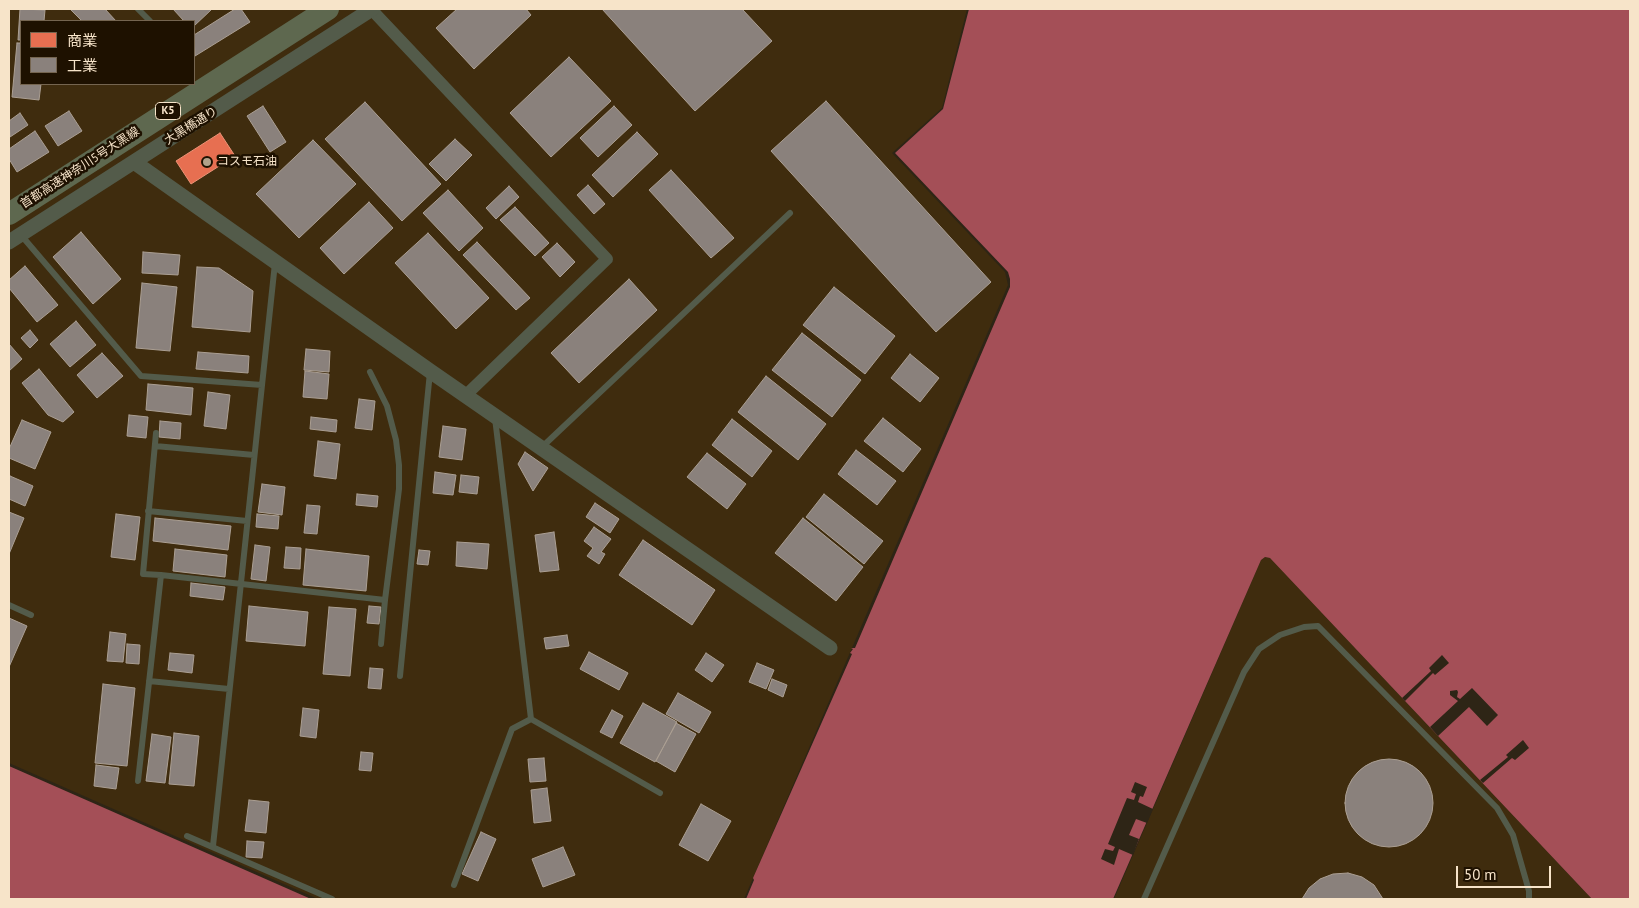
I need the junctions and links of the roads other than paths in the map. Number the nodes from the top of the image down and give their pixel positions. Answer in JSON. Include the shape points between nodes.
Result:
{"nodes":[{"id":1,"x":138,"y":9,"type":"edge"},
{"id":2,"x":316,"y":9,"type":"edge"},
{"id":3,"x":328,"y":9,"type":"edge"},
{"id":4,"x":339,"y":9,"type":"edge"},
{"id":5,"x":372,"y":9,"type":"edge"},
{"id":6,"x":149,"y":20,"type":"edge"},
{"id":7,"x":195,"y":85,"type":"edge"},
{"id":8,"x":208,"y":105,"type":"junction"},
{"id":9,"x":134,"y":162,"type":"junction"},
{"id":10,"x":9,"y":206,"type":"edge"},
{"id":11,"x":790,"y":213,"type":"dead end"},
{"id":12,"x":9,"y":214,"type":"edge"},
{"id":13,"x":13,"y":234,"type":"edge"},
{"id":14,"x":275,"y":262,"type":"junction"},
{"id":15,"x":430,"y":371,"type":"junction"},
{"id":16,"x":370,"y":372,"type":"dead end"},
{"id":17,"x":262,"y":385,"type":"junction"},
{"id":18,"x":466,"y":395,"type":"junction"},
{"id":19,"x":495,"y":415,"type":"junction"},
{"id":20,"x":156,"y":433,"type":"dead end"},
{"id":21,"x":155,"y":446,"type":"junction"},
{"id":22,"x":542,"y":447,"type":"junction"},
{"id":23,"x":254,"y":455,"type":"junction"},
{"id":24,"x":148,"y":511,"type":"junction"},
{"id":25,"x":247,"y":521,"type":"junction"},
{"id":26,"x":161,"y":576,"type":"junction"},
{"id":27,"x":240,"y":585,"type":"junction"},
{"id":28,"x":385,"y":600,"type":"junction"},
{"id":29,"x":9,"y":605,"type":"edge"},
{"id":30,"x":31,"y":615,"type":"dead end"},
{"id":31,"x":382,"y":644,"type":"dead end"},
{"id":32,"x":830,"y":648,"type":"dead end"},
{"id":33,"x":400,"y":676,"type":"dead end"},
{"id":34,"x":149,"y":681,"type":"junction"},
{"id":35,"x":230,"y":690,"type":"junction"},
{"id":36,"x":531,"y":719,"type":"junction"},
{"id":37,"x":138,"y":781,"type":"dead end"},
{"id":38,"x":660,"y":793,"type":"dead end"},
{"id":39,"x":186,"y":836,"type":"dead end"},
{"id":40,"x":213,"y":846,"type":"junction"},
{"id":41,"x":454,"y":885,"type":"dead end"},
{"id":42,"x":332,"y":899,"type":"edge"},
{"id":43,"x":1144,"y":899,"type":"edge"},
{"id":44,"x":1529,"y":899,"type":"edge"}],
"edges":[{"from":1,"to":6,"type":"lane"},
{"from":2,"to":10,"type":"highway","name":"首都高速神奈川5号大黒線","number":"K5"},
{"from":3,"to":12,"type":"highway","name":"首都高速神奈川5号大黒線","number":"K5","bridge":true},
{"from":4,"to":8,"type":"street","name":"大黒橋通り"},
{"from":5,"to":8,"type":"street","name":"大黒橋通り"},
{"from":5,"to":18,"type":"street","via":[[607,259]]},
{"from":7,"to":8,"type":"lane"},
{"from":8,"to":9,"type":"street","name":"大黒橋通り"},
{"from":8,"to":13,"type":"street","name":"大黒橋通り","via":[[118,152]]},
{"from":9,"to":13,"type":"street","name":"大黒橋通り"},
{"from":9,"to":14,"type":"street"},
{"from":11,"to":22,"type":"lane"},
{"from":13,"to":17,"type":"lane","via":[[141,376]]},
{"from":14,"to":15,"type":"street"},
{"from":14,"to":17,"type":"lane"},
{"from":15,"to":18,"type":"street"},
{"from":15,"to":33,"type":"lane"},
{"from":16,"to":28,"type":"lane","via":[[387,406],[399,465]]},
{"from":17,"to":23,"type":"lane"},
{"from":18,"to":19,"type":"street"},
{"from":19,"to":22,"type":"street"},
{"from":19,"to":36,"type":"lane"},
{"from":20,"to":21,"type":"lane"},
{"from":21,"to":23,"type":"lane"},
{"from":21,"to":24,"type":"lane"},
{"from":22,"to":32,"type":"street"},
{"from":23,"to":25,"type":"lane"},
{"from":24,"to":25,"type":"lane"},
{"from":24,"to":26,"type":"lane","via":[[142,574]]},
{"from":25,"to":27,"type":"lane"},
{"from":26,"to":27,"type":"lane"},
{"from":26,"to":34,"type":"lane"},
{"from":27,"to":28,"type":"lane"},
{"from":27,"to":35,"type":"lane"},
{"from":28,"to":31,"type":"lane"},
{"from":29,"to":30,"type":"lane"},
{"from":34,"to":35,"type":"lane"},
{"from":34,"to":37,"type":"lane"},
{"from":35,"to":40,"type":"lane"},
{"from":36,"to":38,"type":"lane"},
{"from":36,"to":41,"type":"lane","via":[[512,729]]},
{"from":39,"to":40,"type":"lane"},
{"from":40,"to":42,"type":"lane"},
{"from":43,"to":44,"type":"lane","via":[[1244,672],[1259,649],[1280,635],[1318,626],[1497,808],[1513,835]]}]}
